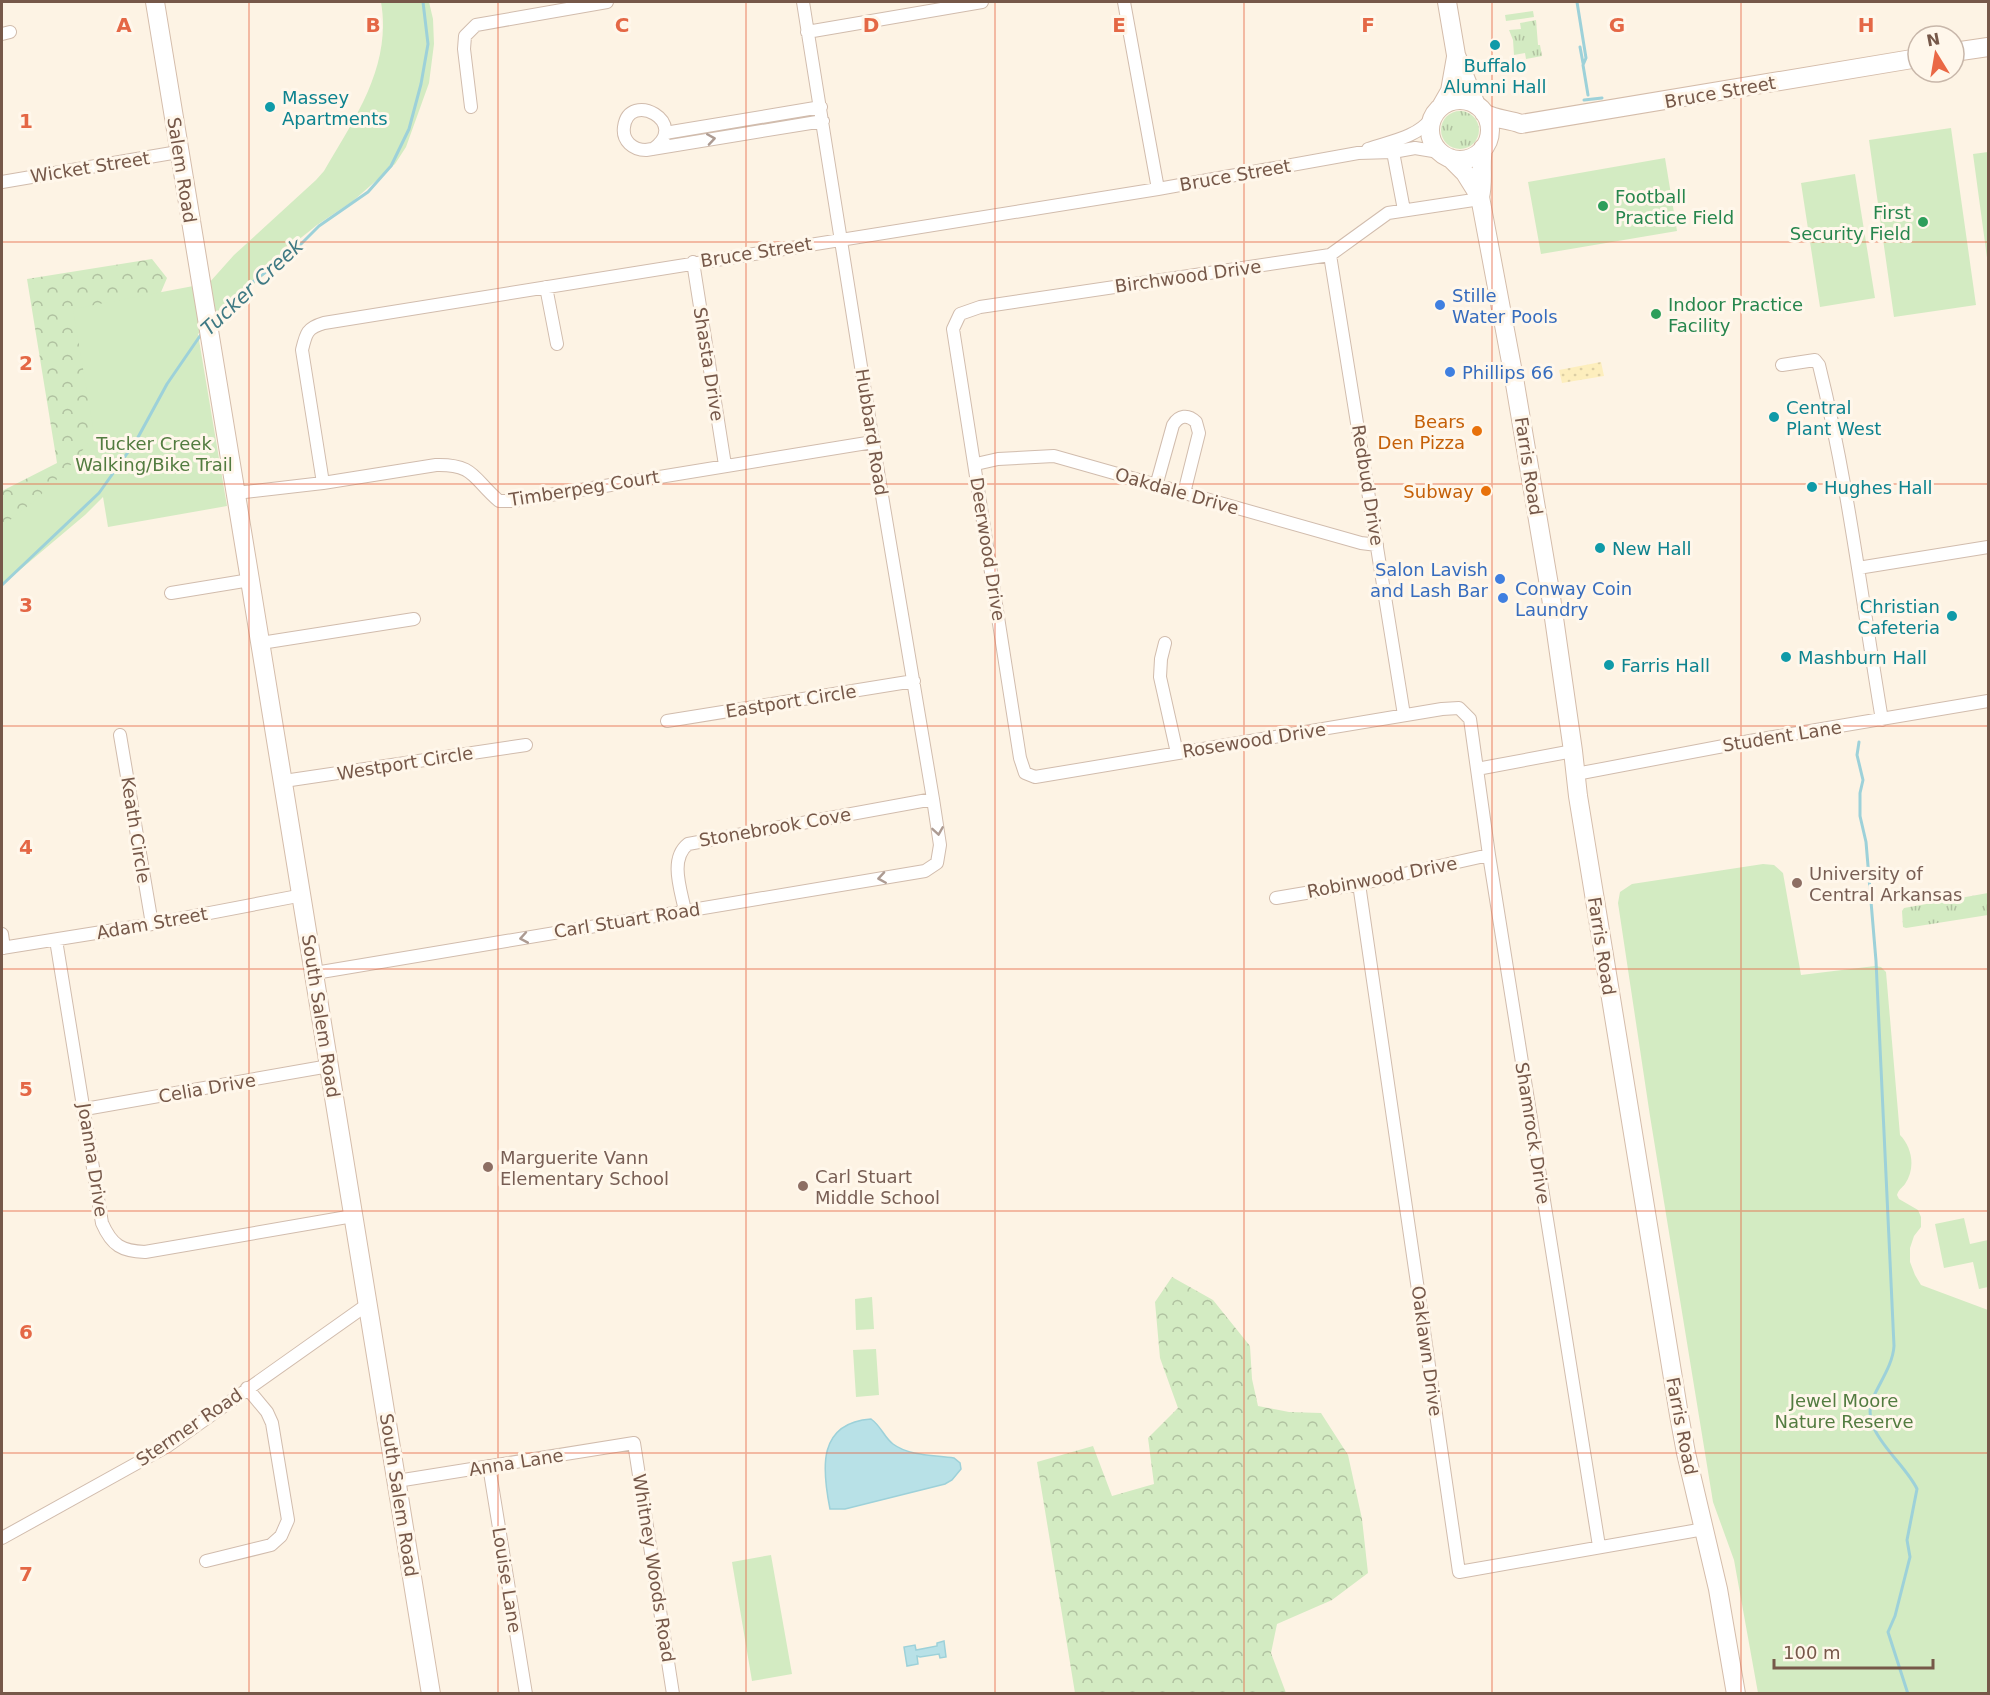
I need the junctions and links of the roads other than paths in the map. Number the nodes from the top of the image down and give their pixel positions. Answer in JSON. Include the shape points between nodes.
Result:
{"nodes":[{"id":1,"x":155,"y":2,"type":"edge"},
{"id":2,"x":607,"y":2,"type":"edge"},
{"id":3,"x":803,"y":2,"type":"edge"},
{"id":4,"x":982,"y":2,"type":"edge"},
{"id":5,"x":1124,"y":2,"type":"edge"},
{"id":6,"x":1447,"y":2,"type":"edge"},
{"id":7,"x":807,"y":32,"type":"junction"},
{"id":8,"x":1989,"y":47,"type":"edge"},
{"id":9,"x":1966,"y":50,"type":"edge"},
{"id":10,"x":1456,"y":56,"type":"junction"},
{"id":11,"x":1906,"y":60,"type":"edge"},
{"id":12,"x":471,"y":107,"type":"dead end"},
{"id":13,"x":821,"y":107,"type":"junction"},
{"id":14,"x":1480,"y":109,"type":"junction"},
{"id":15,"x":1437,"y":112,"type":"junction"},
{"id":16,"x":823,"y":121,"type":"junction"},
{"id":17,"x":1521,"y":124,"type":"junction"},
{"id":18,"x":664,"y":133,"type":"junction"},
{"id":19,"x":1485,"y":146,"type":"junction"},
{"id":20,"x":653,"y":149,"type":"junction"},
{"id":21,"x":178,"y":152,"type":"junction"},
{"id":22,"x":1393,"y":152,"type":"junction"},
{"id":23,"x":1358,"y":153,"type":"junction"},
{"id":24,"x":1444,"y":155,"type":"junction"},
{"id":25,"x":2,"y":182,"type":"edge"},
{"id":26,"x":1158,"y":189,"type":"junction"},
{"id":27,"x":1480,"y":198,"type":"junction"},
{"id":28,"x":1404,"y":210,"type":"junction"},
{"id":29,"x":841,"y":239,"type":"junction"},
{"id":30,"x":1330,"y":255,"type":"junction"},
{"id":31,"x":693,"y":262,"type":"junction"},
{"id":32,"x":546,"y":288,"type":"junction"},
{"id":33,"x":960,"y":314,"type":"joint"},
{"id":34,"x":210,"y":338,"type":"joint"},
{"id":35,"x":557,"y":344,"type":"dead end"},
{"id":36,"x":1782,"y":365,"type":"dead end"},
{"id":37,"x":873,"y":441,"type":"junction"},
{"id":38,"x":976,"y":464,"type":"junction"},
{"id":39,"x":725,"y":465,"type":"junction"},
{"id":40,"x":323,"y":483,"type":"junction"},
{"id":41,"x":1156,"y":486,"type":"junction"},
{"id":42,"x":236,"y":493,"type":"junction"},
{"id":43,"x":1184,"y":493,"type":"junction"},
{"id":44,"x":1377,"y":544,"type":"junction"},
{"id":45,"x":1989,"y":547,"type":"edge"},
{"id":46,"x":1858,"y":568,"type":"junction"},
{"id":47,"x":250,"y":580,"type":"junction"},
{"id":48,"x":171,"y":593,"type":"dead end"},
{"id":49,"x":414,"y":619,"type":"dead end"},
{"id":50,"x":261,"y":643,"type":"junction"},
{"id":51,"x":1166,"y":643,"type":"dead end"},
{"id":52,"x":914,"y":681,"type":"junction"},
{"id":53,"x":1989,"y":702,"type":"edge"},
{"id":54,"x":1404,"y":716,"type":"junction"},
{"id":55,"x":1470,"y":718,"type":"joint"},
{"id":56,"x":1882,"y":720,"type":"junction"},
{"id":57,"x":667,"y":721,"type":"dead end"},
{"id":58,"x":120,"y":735,"type":"dead end"},
{"id":59,"x":525,"y":745,"type":"dead end"},
{"id":60,"x":1573,"y":751,"type":"junction"},
{"id":61,"x":1177,"y":753,"type":"junction"},
{"id":62,"x":1476,"y":770,"type":"junction"},
{"id":63,"x":1576,"y":774,"type":"junction"},
{"id":64,"x":1035,"y":777,"type":"joint"},
{"id":65,"x":284,"y":782,"type":"junction"},
{"id":66,"x":933,"y":799,"type":"junction"},
{"id":67,"x":1489,"y":855,"type":"junction"},
{"id":68,"x":937,"y":862,"type":"joint"},
{"id":69,"x":1359,"y":884,"type":"junction"},
{"id":70,"x":303,"y":895,"type":"junction"},
{"id":71,"x":1276,"y":898,"type":"dead end"},
{"id":72,"x":685,"y":911,"type":"junction"},
{"id":73,"x":152,"y":924,"type":"junction"},
{"id":74,"x":2,"y":934,"type":"edge"},
{"id":75,"x":56,"y":939,"type":"junction"},
{"id":76,"x":3,"y":948,"type":"edge"},
{"id":77,"x":315,"y":973,"type":"junction"},
{"id":78,"x":329,"y":1066,"type":"junction"},
{"id":79,"x":85,"y":1109,"type":"junction"},
{"id":80,"x":353,"y":1216,"type":"junction"},
{"id":81,"x":368,"y":1304,"type":"junction"},
{"id":82,"x":247,"y":1388,"type":"junction"},
{"id":83,"x":634,"y":1443,"type":"joint"},
{"id":84,"x":489,"y":1466,"type":"junction"},
{"id":85,"x":397,"y":1481,"type":"junction"},
{"id":86,"x":1704,"y":1529,"type":"junction"},
{"id":87,"x":2,"y":1538,"type":"edge"},
{"id":88,"x":1599,"y":1546,"type":"junction"},
{"id":89,"x":206,"y":1560,"type":"dead end"},
{"id":90,"x":431,"y":1694,"type":"edge"},
{"id":91,"x":526,"y":1694,"type":"edge"},
{"id":92,"x":673,"y":1694,"type":"edge"},
{"id":93,"x":1736,"y":1694,"type":"edge"}],
"edges":[{"from":1,"to":21,"type":"street","name":"Salem Road"},
{"from":2,"to":12,"type":"street","via":[[476,25],[465,36],[464,49]]},
{"from":3,"to":7,"type":"street","name":"Hubbard Road"},
{"from":4,"to":7,"type":"street"},
{"from":5,"to":26,"type":"street"},
{"from":6,"to":10,"type":"street"},
{"from":7,"to":13,"type":"street","name":"Hubbard Road"},
{"from":8,"to":9,"type":"street"},
{"from":10,"to":14,"type":"street"},
{"from":10,"to":15,"type":"street","via":[[1450,91]]},
{"from":11,"to":17,"type":"street","name":"Bruce Street"},
{"from":13,"to":16,"type":"street","name":"Hubbard Road"},
{"from":13,"to":18,"type":"street"},
{"from":14,"to":15,"type":"street","via":[[1459,100]]},
{"from":14,"to":17,"type":"street","name":"Bruce Street","via":[[1496,119]]},
{"from":14,"to":19,"type":"street","via":[[1489,124]]},
{"from":15,"to":23,"type":"street","name":"Bruce Street","via":[[1412,135]]},
{"from":15,"to":24,"type":"street","via":[[1430,136]]},
{"from":20,"to":16,"type":"street","one_way":true},
{"from":16,"to":29,"type":"street","name":"Hubbard Road"},
{"from":17,"to":19,"type":"street","name":"Bruce Street"},
{"from":18,"to":20,"type":"street"},
{"from":18,"to":20,"type":"street","via":[[662,120],[652,111],[640,110],[628,117],[623,129],[627,142],[639,150]]},
{"from":19,"to":24,"type":"street","via":[[1468,158]]},
{"from":19,"to":27,"type":"street","name":"Farris Road"},
{"from":21,"to":25,"type":"street","name":"Wicket Street"},
{"from":21,"to":34,"type":"street","name":"Salem Road"},
{"from":22,"to":23,"type":"street","name":"Bruce Street"},
{"from":22,"to":24,"type":"street","name":"Bruce Street","via":[[1415,148]]},
{"from":22,"to":28,"type":"street"},
{"from":23,"to":26,"type":"street","name":"Bruce Street"},
{"from":24,"to":27,"type":"street","name":"Farris Road","via":[[1465,173]]},
{"from":26,"to":29,"type":"street","name":"Bruce Street"},
{"from":27,"to":28,"type":"street","name":"Birchwood Drive"},
{"from":27,"to":60,"type":"street","name":"Farris Road","via":[[1551,597]]},
{"from":28,"to":30,"type":"street","name":"Birchwood Drive","via":[[1388,213]]},
{"from":29,"to":31,"type":"street","name":"Bruce Street"},
{"from":29,"to":37,"type":"street","name":"Hubbard Road"},
{"from":30,"to":33,"type":"street","name":"Birchwood Drive","via":[[980,307]]},
{"from":30,"to":44,"type":"street","name":"Redbud Drive"},
{"from":31,"to":32,"type":"street","name":"Bruce Street"},
{"from":31,"to":39,"type":"street","name":"Shasta Drive"},
{"from":32,"to":35,"type":"street"},
{"from":32,"to":40,"type":"street","name":"Bruce Street","via":[[313,326],[306,334],[302,350]]},
{"from":33,"to":38,"type":"street","name":"Deerwood Drive","via":[[953,329]]},
{"from":34,"to":42,"type":"street","name":"South Salem Road"},
{"from":36,"to":46,"type":"street","via":[[1815,360],[1819,365]]},
{"from":37,"to":39,"type":"street","name":"Timberpeg Court"},
{"from":37,"to":52,"type":"street","name":"Hubbard Road"},
{"from":38,"to":41,"type":"street","name":"Oakdale Drive","via":[[1054,456]]},
{"from":38,"to":64,"type":"street","name":"Deerwood Drive","via":[[1020,758],[1025,773]]},
{"from":39,"to":40,"type":"street","name":"Timberpeg Court","via":[[513,501],[499,501],[468,470],[453,465]]},
{"from":40,"to":42,"type":"street","name":"Timberpeg Court"},
{"from":41,"to":43,"type":"street","name":"Oakdale Drive"},
{"from":41,"to":43,"type":"street","via":[[1173,425],[1179,418],[1187,417],[1196,422],[1199,434]]},
{"from":42,"to":47,"type":"street","name":"South Salem Road"},
{"from":43,"to":44,"type":"street","name":"Oakdale Drive","via":[[1361,543]]},
{"from":44,"to":54,"type":"street","name":"Redbud Drive"},
{"from":45,"to":46,"type":"street"},
{"from":46,"to":56,"type":"street"},
{"from":47,"to":48,"type":"street"},
{"from":47,"to":50,"type":"street","name":"South Salem Road"},
{"from":49,"to":50,"type":"street"},
{"from":50,"to":65,"type":"street","name":"South Salem Road"},
{"from":51,"to":61,"type":"street","via":[[1160,677]]},
{"from":52,"to":57,"type":"street","name":"Eastport Circle"},
{"from":52,"to":66,"type":"street","name":"Hubbard Road"},
{"from":53,"to":56,"type":"street","name":"Student Lane"},
{"from":54,"to":55,"type":"street","name":"Rosewood Drive","via":[[1459,708]]},
{"from":54,"to":61,"type":"street","name":"Rosewood Drive"},
{"from":55,"to":62,"type":"street","name":"Shamrock Drive"},
{"from":56,"to":63,"type":"street","name":"Student Lane"},
{"from":58,"to":73,"type":"street","name":"Keath Circle"},
{"from":59,"to":65,"type":"street","name":"Westport Circle"},
{"from":60,"to":62,"type":"street"},
{"from":60,"to":63,"type":"street","name":"Farris Road"},
{"from":61,"to":64,"type":"street","name":"Rosewood Drive"},
{"from":62,"to":67,"type":"street","name":"Shamrock Drive"},
{"from":63,"to":86,"type":"street","name":"Farris Road","via":[[1679,1415]]},
{"from":65,"to":70,"type":"street","name":"South Salem Road"},
{"from":66,"to":68,"type":"street","name":"Hubbard Road","one_way":true,"via":[[940,845]]},
{"from":66,"to":72,"type":"street","name":"Stonebrook Cove","via":[[688,844],[677,863]]},
{"from":67,"to":69,"type":"street","name":"Robinwood Drive"},
{"from":67,"to":88,"type":"street","name":"Shamrock Drive"},
{"from":68,"to":72,"type":"street","name":"Carl Stuart Road","one_way":true,"via":[[925,871]]},
{"from":69,"to":71,"type":"street","name":"Robinwood Drive"},
{"from":69,"to":88,"type":"street","name":"Oaklawn Drive","via":[[1459,1572]]},
{"from":70,"to":73,"type":"street","name":"Adam Street"},
{"from":70,"to":77,"type":"street","name":"South Salem Road"},
{"from":72,"to":77,"type":"street","name":"Carl Stuart Road","one_way":true},
{"from":73,"to":75,"type":"street","name":"Adam Street"},
{"from":74,"to":76,"type":"street"},
{"from":75,"to":76,"type":"street","name":"Adam Street"},
{"from":75,"to":79,"type":"street","name":"Joanna Drive"},
{"from":77,"to":78,"type":"street","name":"South Salem Road"},
{"from":78,"to":79,"type":"street","name":"Celia Drive"},
{"from":78,"to":80,"type":"street","name":"South Salem Road"},
{"from":79,"to":80,"type":"street","name":"Joanna Drive","via":[[102,1223],[114,1243],[127,1251],[145,1252]]},
{"from":80,"to":81,"type":"street","name":"South Salem Road"},
{"from":81,"to":82,"type":"street","name":"Stermer Road"},
{"from":81,"to":85,"type":"street","name":"South Salem Road"},
{"from":82,"to":87,"type":"street","name":"Stermer Road","via":[[166,1447]]},
{"from":82,"to":89,"type":"street","via":[[272,1423],[288,1520],[281,1536],[271,1545]]},
{"from":83,"to":84,"type":"street","name":"Anna Lane"},
{"from":83,"to":92,"type":"street","name":"Whitney Woods Road"},
{"from":84,"to":85,"type":"street","name":"Anna Lane"},
{"from":84,"to":91,"type":"street","name":"Louise Lane"},
{"from":85,"to":90,"type":"street","name":"South Salem Road"},
{"from":86,"to":88,"type":"street","name":"Oaklawn Drive"},
{"from":86,"to":93,"type":"street","name":"Farris Road"}]}
